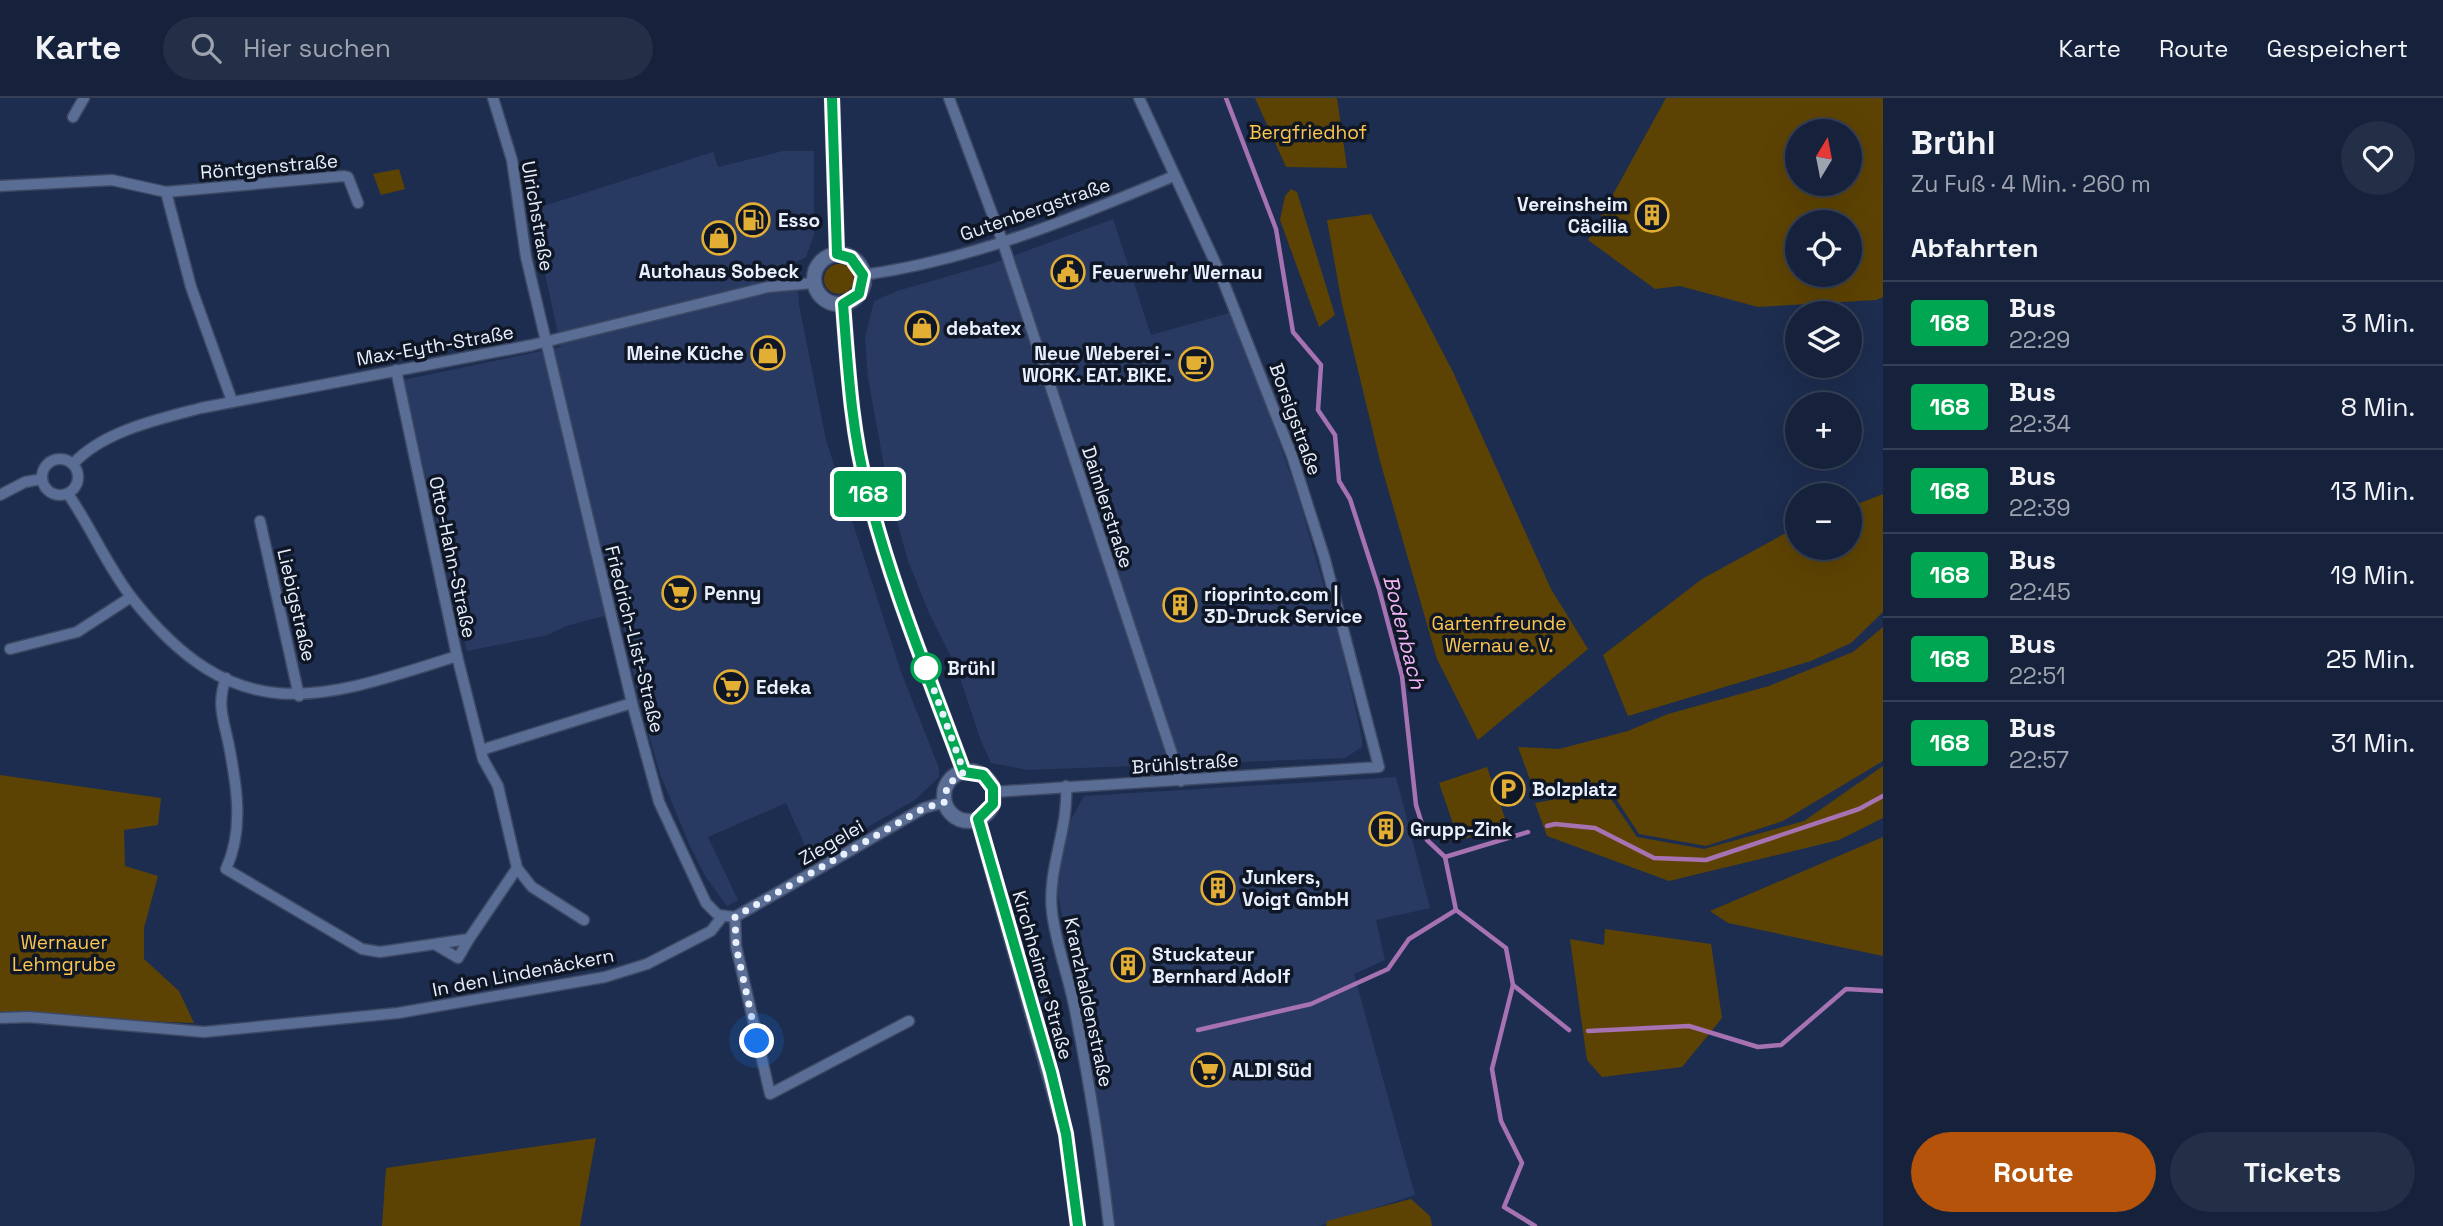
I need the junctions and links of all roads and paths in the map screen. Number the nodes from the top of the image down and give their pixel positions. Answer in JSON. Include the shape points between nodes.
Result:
{"nodes":[{"id":1,"x":83,"y":98,"type":"edge"},
{"id":2,"x":492,"y":98,"type":"edge"},
{"id":3,"x":832,"y":98,"type":"edge"},
{"id":4,"x":949,"y":98,"type":"edge"},
{"id":5,"x":1139,"y":98,"type":"edge"},
{"id":6,"x":73,"y":117,"type":"dead end"},
{"id":7,"x":1174,"y":176,"type":"junction"},
{"id":8,"x":0,"y":186,"type":"edge"},
{"id":9,"x":166,"y":192,"type":"junction"},
{"id":10,"x":358,"y":203,"type":"dead end"},
{"id":11,"x":1003,"y":243,"type":"junction"},
{"id":12,"x":837,"y":254,"type":"junction"},
{"id":13,"x":863,"y":275,"type":"junction"},
{"id":14,"x":813,"y":283,"type":"junction"},
{"id":15,"x":843,"y":304,"type":"junction"},
{"id":16,"x":546,"y":342,"type":"junction"},
{"id":17,"x":396,"y":370,"type":"junction"},
{"id":18,"x":232,"y":401,"type":"junction"},
{"id":19,"x":73,"y":464,"type":"junction"},
{"id":20,"x":41,"y":479,"type":"junction"},
{"id":21,"x":68,"y":494,"type":"junction"},
{"id":22,"x":0,"y":495,"type":"edge"},
{"id":23,"x":260,"y":522,"type":"dead end"},
{"id":24,"x":131,"y":597,"type":"junction"},
{"id":25,"x":10,"y":649,"type":"dead end"},
{"id":26,"x":457,"y":656,"type":"junction"},
{"id":27,"x":226,"y":678,"type":"junction"},
{"id":28,"x":299,"y":696,"type":"junction"},
{"id":29,"x":632,"y":703,"type":"junction"},
{"id":30,"x":481,"y":750,"type":"junction"},
{"id":31,"x":1379,"y":767,"type":"joint"},
{"id":32,"x":964,"y":772,"type":"junction"},
{"id":33,"x":1181,"y":782,"type":"junction"},
{"id":34,"x":1066,"y":786,"type":"junction"},
{"id":35,"x":993,"y":792,"type":"junction"},
{"id":36,"x":945,"y":802,"type":"junction"},
{"id":37,"x":978,"y":819,"type":"junction"},
{"id":38,"x":517,"y":868,"type":"junction"},
{"id":39,"x":722,"y":916,"type":"junction"},
{"id":40,"x":735,"y":917,"type":"junction"},
{"id":41,"x":584,"y":920,"type":"dead end"},
{"id":42,"x":469,"y":939,"type":"junction"},
{"id":43,"x":436,"y":944,"type":"junction"},
{"id":44,"x":0,"y":1018,"type":"edge"},
{"id":45,"x":909,"y":1021,"type":"dead end"},
{"id":46,"x":1078,"y":1226,"type":"edge"},
{"id":47,"x":1109,"y":1226,"type":"edge"}],
"edges":[{"from":1,"to":6,"type":"street"},
{"from":2,"to":16,"type":"street","name":"Ulrichstraße","via":[[512,160],[526,257]]},
{"from":3,"to":12,"type":"main road"},
{"from":4,"to":11,"type":"street","name":"Daimlerstraße"},
{"from":5,"to":7,"type":"street","name":"Borsigstraße"},
{"from":7,"to":11,"type":"street","name":"Gutenbergstraße"},
{"from":7,"to":31,"type":"street","name":"Borsigstraße","via":[[1252,348],[1300,481]]},
{"from":8,"to":9,"type":"street","via":[[112,180]]},
{"from":9,"to":10,"type":"street","name":"Röntgenstraße","via":[[344,176]]},
{"from":9,"to":18,"type":"street","via":[[191,287]]},
{"from":11,"to":13,"type":"street","name":"Gutenbergstraße"},
{"from":11,"to":33,"type":"street","name":"Daimlerstraße"},
{"from":12,"to":13,"type":"main road","via":[[851,258]]},
{"from":12,"to":14,"type":"main road","via":[[817,267]]},
{"from":13,"to":15,"type":"main road","via":[[859,294]]},
{"from":14,"to":15,"type":"main road","via":[[827,302]]},
{"from":14,"to":16,"type":"street","name":"Max-Eyth-Straße","via":[[768,287]]},
{"from":15,"to":32,"type":"main road","via":[[851,399],[866,487],[887,560]]},
{"from":16,"to":17,"type":"street","name":"Max-Eyth-Straße"},
{"from":16,"to":29,"type":"street","name":"Friedrich-List-Straße"},
{"from":17,"to":18,"type":"street","name":"Max-Eyth-Straße"},
{"from":17,"to":26,"type":"street","name":"Otto-Hahn-Straße"},
{"from":18,"to":19,"type":"street","name":"Max-Eyth-Straße","via":[[162,418],[116,436],[89,449]]},
{"from":19,"to":20,"type":"street","via":[[52,460]]},
{"from":19,"to":21,"type":"street","via":[[78,482]]},
{"from":20,"to":21,"type":"street","via":[[48,492]]},
{"from":20,"to":22,"type":"street"},
{"from":21,"to":24,"type":"street"},
{"from":23,"to":28,"type":"street","name":"Liebigstraße"},
{"from":24,"to":25,"type":"street","via":[[77,632]]},
{"from":24,"to":27,"type":"street","via":[[169,639],[199,664]]},
{"from":26,"to":28,"type":"street","via":[[353,688]]},
{"from":26,"to":30,"type":"street","name":"Otto-Hahn-Straße"},
{"from":27,"to":28,"type":"street","via":[[261,691]]},
{"from":27,"to":43,"type":"street","via":[[219,700],[238,810],[236,839],[226,869],[362,949],[380,952]]},
{"from":29,"to":30,"type":"street"},
{"from":29,"to":39,"type":"street","name":"Friedrich-List-Straße","via":[[659,802],[706,903]]},
{"from":30,"to":38,"type":"street","name":"Otto-Hahn-Straße","via":[[498,786]]},
{"from":31,"to":33,"type":"street","name":"Brühlstraße"},
{"from":32,"to":35,"type":"main road","via":[[983,775]]},
{"from":32,"to":36,"type":"main road","via":[[947,785]]},
{"from":33,"to":34,"type":"street","name":"Brühlstraße"},
{"from":34,"to":35,"type":"street","name":"Brühlstraße"},
{"from":34,"to":47,"type":"street","name":"Kranzhaldenstraße","via":[[1052,875],[1052,914],[1075,1008]]},
{"from":35,"to":37,"type":"main road","via":[[989,811]]},
{"from":36,"to":37,"type":"main road","via":[[960,819]]},
{"from":36,"to":40,"type":"street","name":"Ziegelei","via":[[924,808]]},
{"from":37,"to":46,"type":"main road","name":"Kirchheimer Straße","via":[[1051,1072],[1066,1134]]},
{"from":38,"to":41,"type":"street","via":[[532,887]]},
{"from":38,"to":42,"type":"street"},
{"from":39,"to":40,"type":"street"},
{"from":39,"to":44,"type":"street","name":"In den Lindenäckern","via":[[711,931],[647,964],[605,977],[398,1013],[204,1032]]},
{"from":40,"to":45,"type":"street","via":[[737,954],[769,1094]]},
{"from":42,"to":43,"type":"street"},
{"from":42,"to":43,"type":"street","via":[[458,958]]}]}
